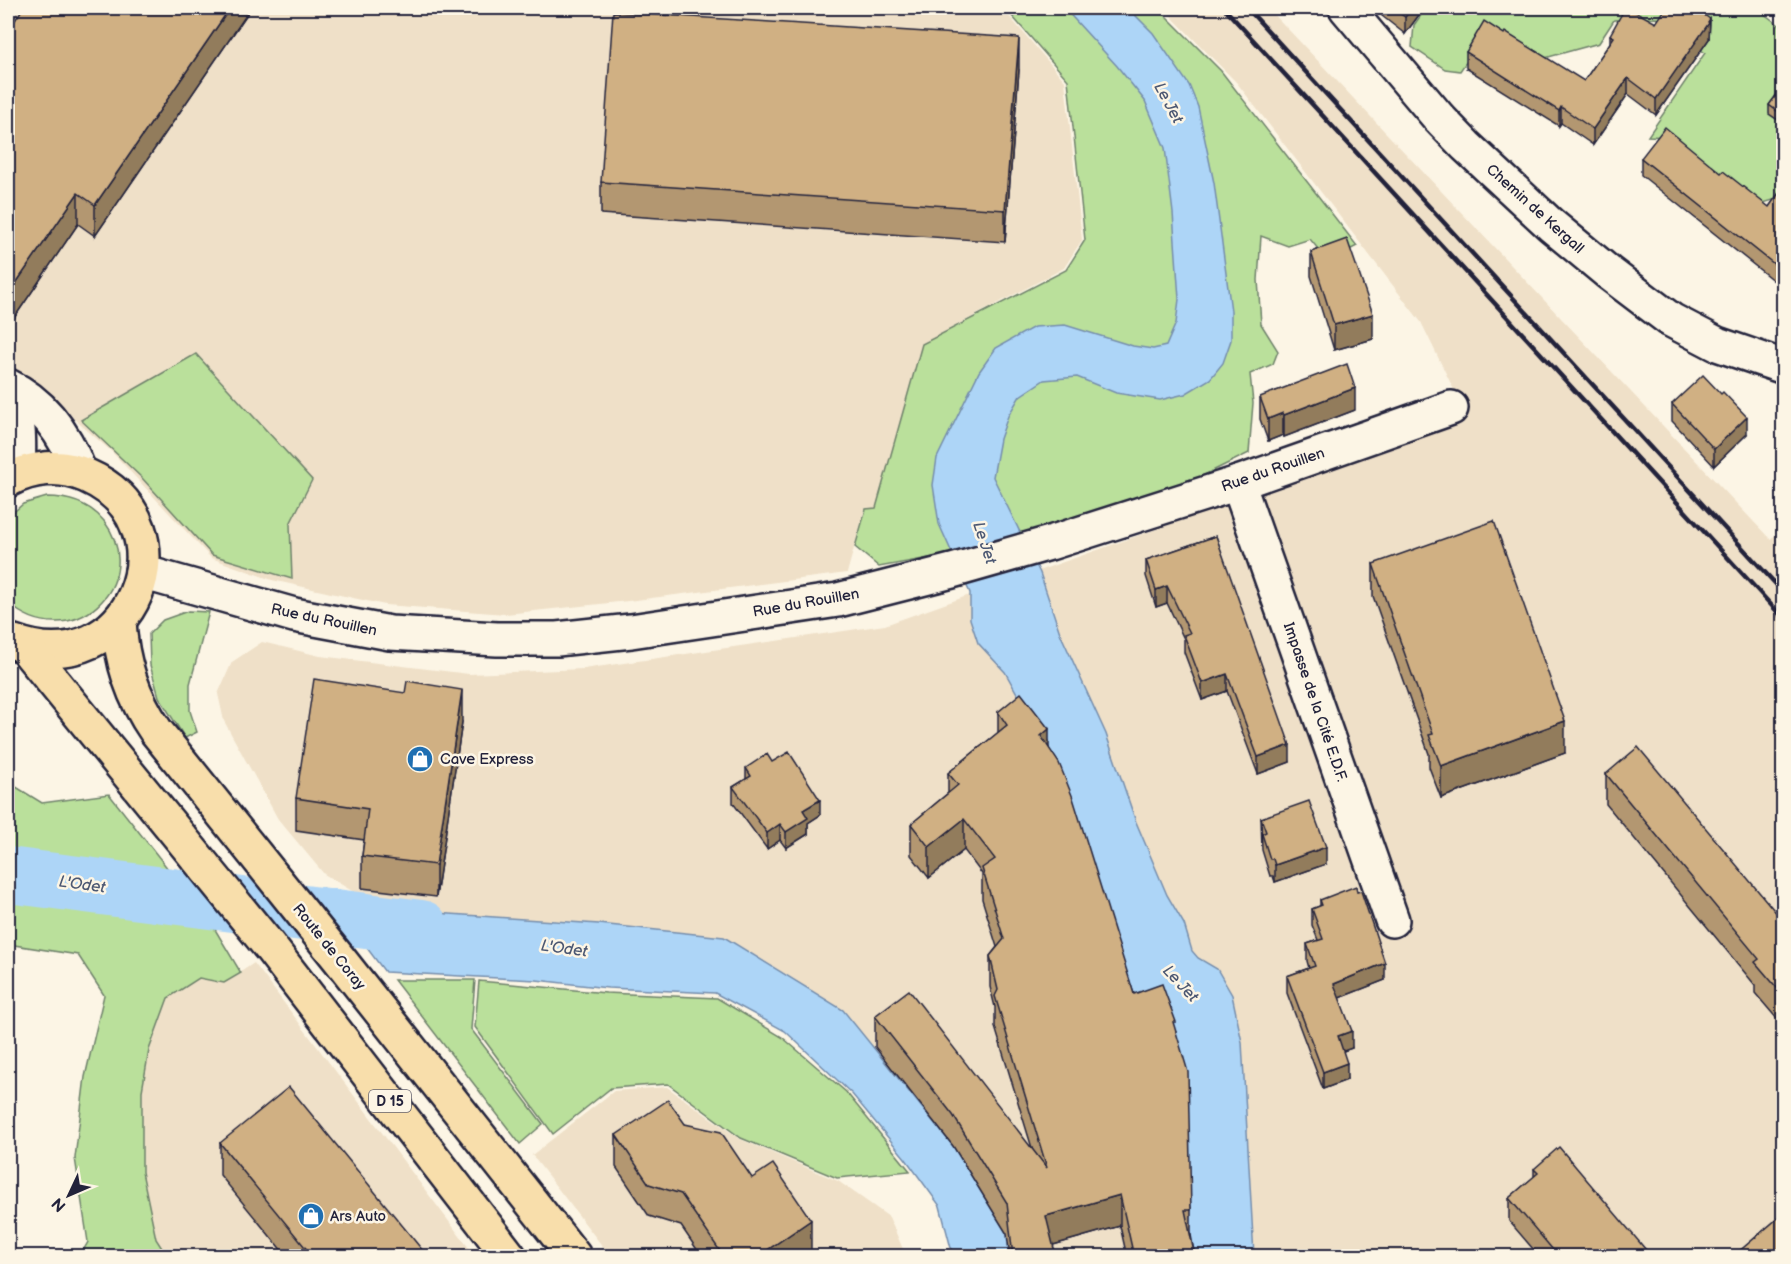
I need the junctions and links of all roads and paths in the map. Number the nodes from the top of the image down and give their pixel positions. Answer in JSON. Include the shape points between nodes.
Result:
{"nodes":[{"id":1,"x":1346,"y":8,"type":"edge"},
{"id":2,"x":1773,"y":364,"type":"edge"},
{"id":3,"x":8,"y":386,"type":"edge"},
{"id":4,"x":8,"y":393,"type":"edge"},
{"id":5,"x":1451,"y":408,"type":"dead end"},
{"id":6,"x":80,"y":473,"type":"junction"},
{"id":7,"x":13,"y":477,"type":"edge"},
{"id":8,"x":1238,"y":483,"type":"junction"},
{"id":9,"x":142,"y":572,"type":"junction"},
{"id":10,"x":119,"y":621,"type":"junction"},
{"id":11,"x":16,"y":642,"type":"edge"},
{"id":12,"x":1392,"y":921,"type":"dead end"},
{"id":13,"x":509,"y":1257,"type":"edge"},
{"id":14,"x":574,"y":1257,"type":"edge"}],
"edges":[{"from":1,"to":2,"type":"street","name":"Chemin de Kergall","via":[[1438,118],[1551,225],[1671,320],[1718,344]]},
{"from":3,"to":6,"type":"street","via":[[39,407],[58,429]]},
{"from":4,"to":7,"type":"street","via":[[20,442]]},
{"from":5,"to":8,"type":"street","name":"Rue du Rouillen"},
{"from":6,"to":7,"type":"main road","via":[[60,468],[39,469]]},
{"from":6,"to":9,"type":"main road","via":[[99,481],[128,510],[138,528]]},
{"from":8,"to":9,"type":"street","name":"Rue du Rouillen","via":[[1050,543],[838,600],[557,639],[442,637],[351,627]]},
{"from":8,"to":12,"type":"street","name":"Impasse de la Cité E.D.F."},
{"from":9,"to":10,"type":"main road","via":[[135,597]]},
{"from":10,"to":11,"type":"main road","via":[[87,644],[68,649],[49,650]]},
{"from":10,"to":14,"type":"main road","name":"Route de Coray","via":[[129,679],[143,713]]},
{"from":11,"to":13,"type":"main road","number":"D 15","via":[[201,860]]}]}
